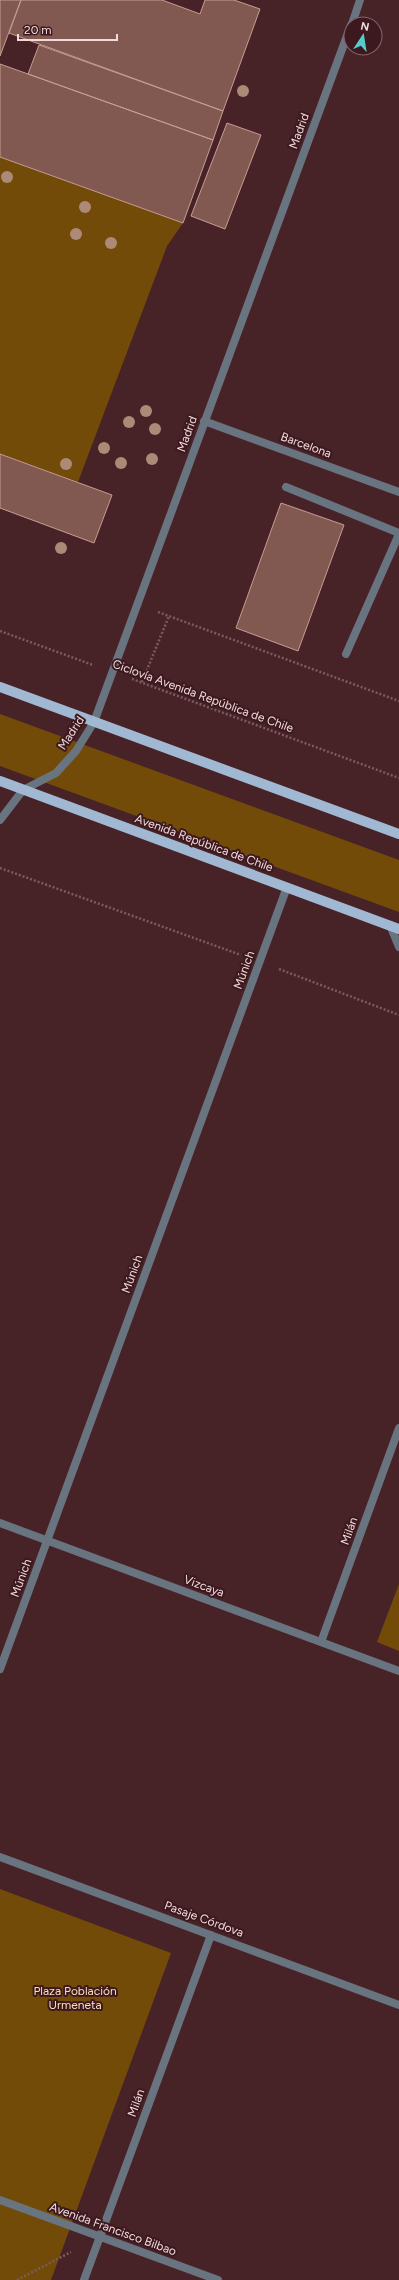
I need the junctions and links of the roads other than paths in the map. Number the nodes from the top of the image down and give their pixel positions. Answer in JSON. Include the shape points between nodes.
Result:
{"nodes":[{"id":1,"x":360,"y":0,"type":"edge"},
{"id":2,"x":354,"y":16,"type":"edge"},
{"id":3,"x":343,"y":47,"type":"edge"},
{"id":4,"x":204,"y":421,"type":"junction"},
{"id":5,"x":286,"y":487,"type":"dead end"},
{"id":6,"x":399,"y":492,"type":"edge"},
{"id":7,"x":399,"y":533,"type":"edge"},
{"id":8,"x":346,"y":654,"type":"dead end"},
{"id":9,"x":0,"y":688,"type":"edge"},
{"id":10,"x":94,"y":722,"type":"junction"},
{"id":11,"x":0,"y":781,"type":"edge"},
{"id":12,"x":23,"y":790,"type":"junction"},
{"id":13,"x":0,"y":820,"type":"edge"},
{"id":14,"x":399,"y":834,"type":"edge"},
{"id":15,"x":287,"y":888,"type":"junction"},
{"id":16,"x":394,"y":927,"type":"edge"},
{"id":17,"x":399,"y":947,"type":"edge"},
{"id":18,"x":399,"y":1428,"type":"edge"},
{"id":19,"x":0,"y":1523,"type":"edge"},
{"id":20,"x":47,"y":1540,"type":"junction"},
{"id":21,"x":321,"y":1642,"type":"junction"},
{"id":22,"x":0,"y":1669,"type":"edge"},
{"id":23,"x":399,"y":1671,"type":"edge"},
{"id":24,"x":0,"y":1856,"type":"edge"},
{"id":25,"x":211,"y":1935,"type":"junction"},
{"id":26,"x":399,"y":2005,"type":"edge"},
{"id":27,"x":0,"y":2200,"type":"edge"},
{"id":28,"x":100,"y":2237,"type":"junction"},
{"id":29,"x":84,"y":2280,"type":"edge"},
{"id":30,"x":218,"y":2280,"type":"edge"}],
"edges":[{"from":1,"to":2,"type":"street","name":"Madrid"},
{"from":3,"to":4,"type":"street","name":"Madrid"},
{"from":4,"to":6,"type":"street","name":"Barcelona"},
{"from":4,"to":10,"type":"street","name":"Madrid"},
{"from":5,"to":7,"type":"street"},
{"from":7,"to":8,"type":"street"},
{"from":9,"to":10,"type":"main road"},
{"from":10,"to":12,"type":"street","name":"Madrid","via":[[76,751],[56,773]]},
{"from":10,"to":14,"type":"main road"},
{"from":11,"to":12,"type":"main road","name":"Avenida República de Chile"},
{"from":12,"to":13,"type":"street","name":"Madrid"},
{"from":12,"to":15,"type":"main road","name":"Avenida República de Chile"},
{"from":15,"to":16,"type":"main road","name":"Avenida República de Chile"},
{"from":15,"to":20,"type":"street","name":"Múnich"},
{"from":16,"to":17,"type":"street"},
{"from":18,"to":21,"type":"street","name":"Milán"},
{"from":19,"to":20,"type":"street","name":"Vizcaya"},
{"from":20,"to":21,"type":"street","name":"Vizcaya"},
{"from":20,"to":22,"type":"street","name":"Múnich"},
{"from":21,"to":23,"type":"street","name":"Vizcaya"},
{"from":24,"to":25,"type":"street","name":"Pasaje Córdova"},
{"from":25,"to":26,"type":"street","name":"Pasaje Córdova"},
{"from":25,"to":28,"type":"street","name":"Milán"},
{"from":27,"to":28,"type":"street","name":"Avenida Francisco Bilbao"},
{"from":28,"to":29,"type":"street","name":"Milán"},
{"from":28,"to":30,"type":"street","name":"Avenida Francisco Bilbao"}]}
